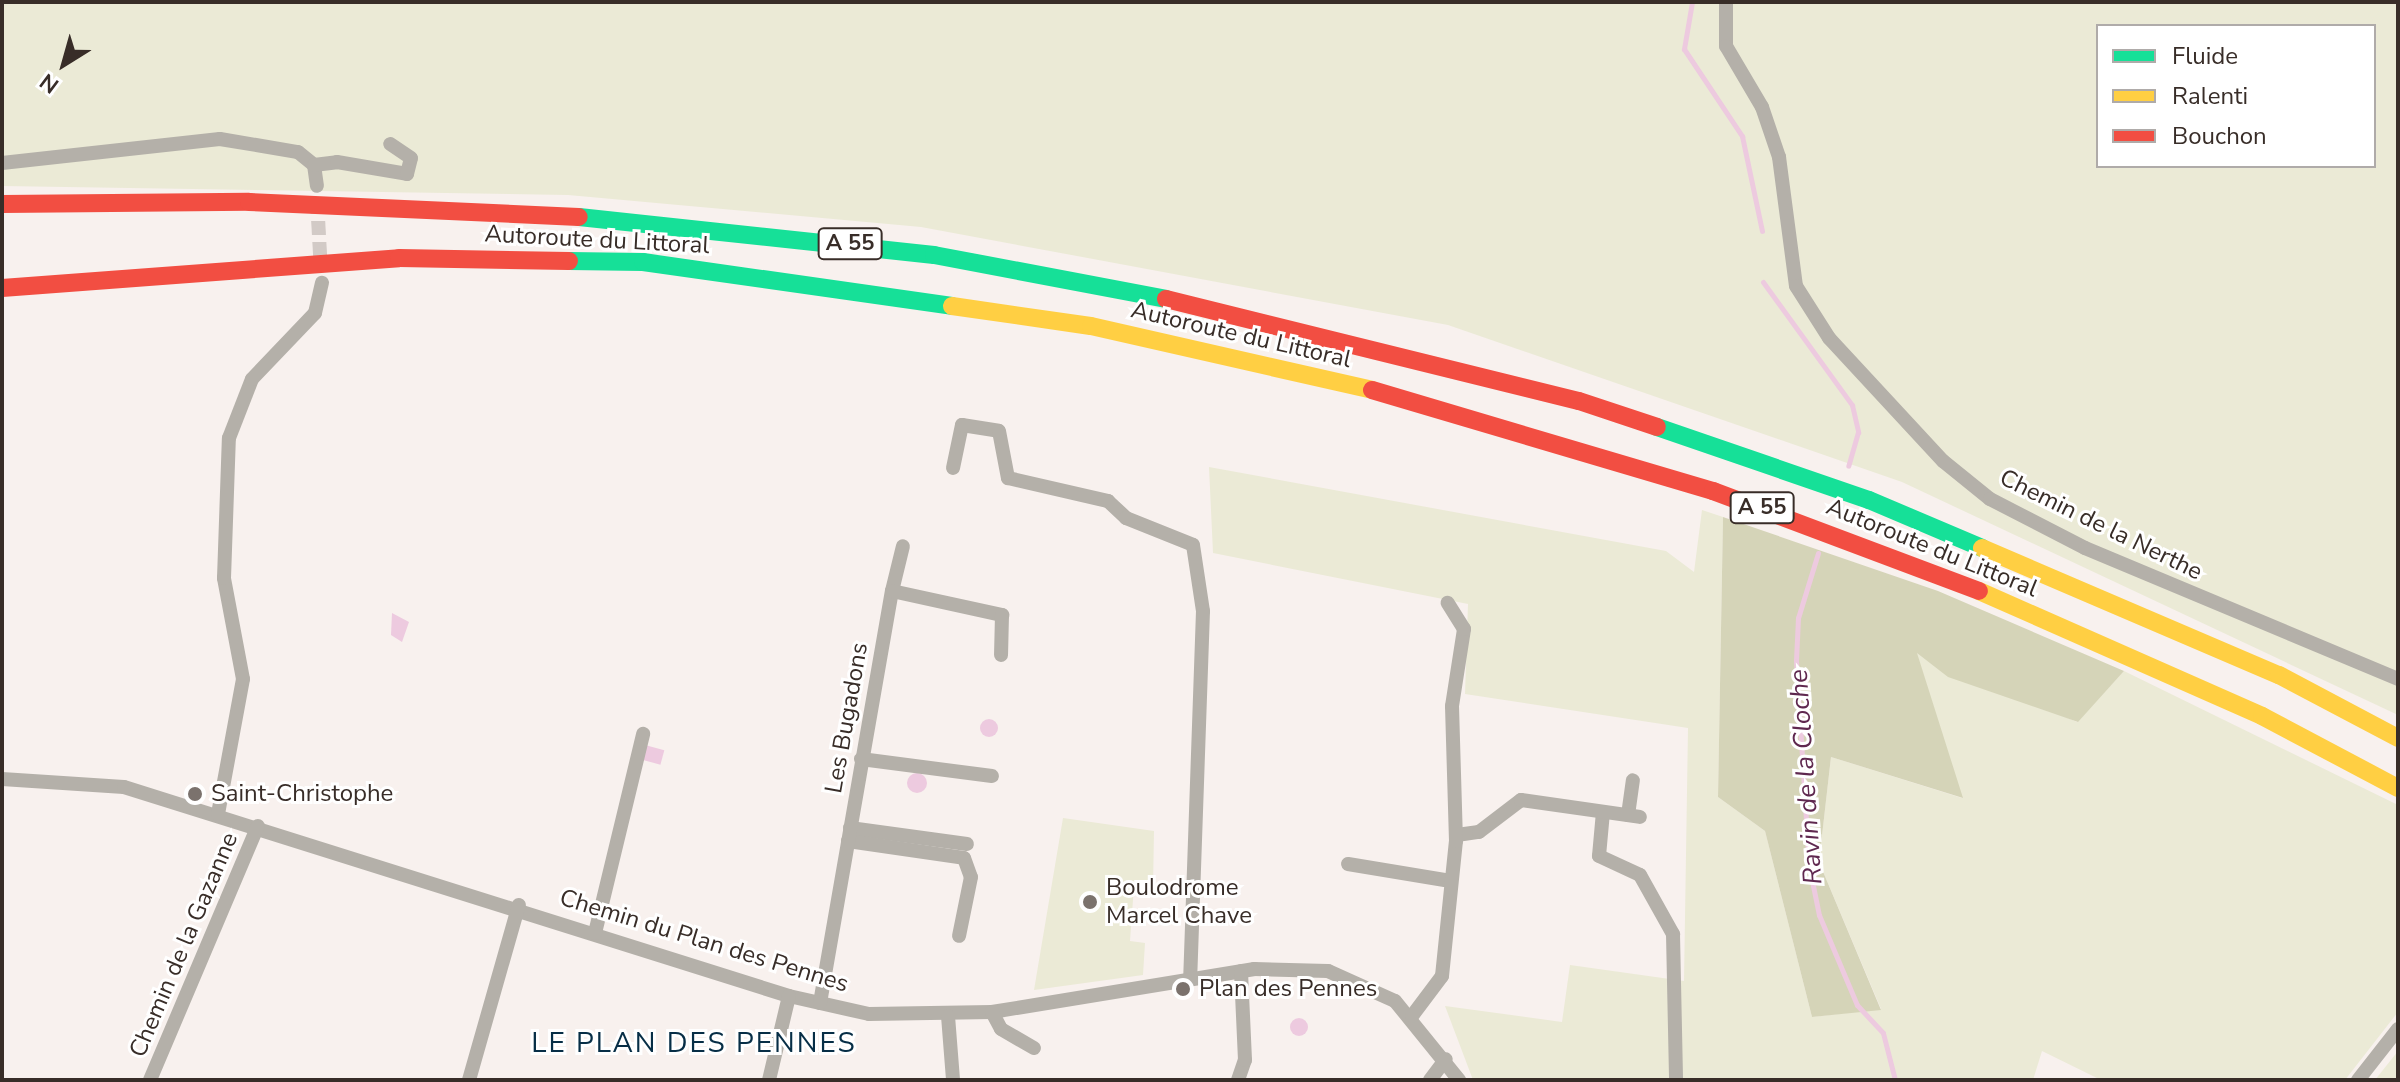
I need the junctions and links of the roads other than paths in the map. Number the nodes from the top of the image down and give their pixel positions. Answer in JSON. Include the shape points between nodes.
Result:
{"nodes":[{"id":1,"x":1726,"y":2,"type":"edge"},
{"id":2,"x":390,"y":144,"type":"dead end"},
{"id":3,"x":2,"y":163,"type":"edge"},
{"id":4,"x":314,"y":165,"type":"junction"},
{"id":5,"x":317,"y":186,"type":"tunnel mouth"},
{"id":6,"x":2,"y":204,"type":"edge"},
{"id":7,"x":322,"y":283,"type":"tunnel mouth"},
{"id":8,"x":2,"y":288,"type":"edge"},
{"id":9,"x":953,"y":468,"type":"dead end"},
{"id":10,"x":903,"y":546,"type":"dead end"},
{"id":11,"x":892,"y":591,"type":"junction"},
{"id":12,"x":1448,"y":603,"type":"dead end"},
{"id":13,"x":1001,"y":655,"type":"dead end"},
{"id":14,"x":2398,"y":679,"type":"edge"},
{"id":15,"x":643,"y":734,"type":"dead end"},
{"id":16,"x":2398,"y":738,"type":"edge"},
{"id":17,"x":861,"y":759,"type":"junction"},
{"id":18,"x":992,"y":776,"type":"dead end"},
{"id":19,"x":2,"y":779,"type":"edge"},
{"id":20,"x":1633,"y":780,"type":"dead end"},
{"id":21,"x":2398,"y":788,"type":"edge"},
{"id":22,"x":1603,"y":812,"type":"junction"},
{"id":23,"x":218,"y":814,"type":"junction"},
{"id":24,"x":258,"y":826,"type":"junction"},
{"id":25,"x":849,"y":834,"type":"junction"},
{"id":26,"x":1457,"y":835,"type":"junction"},
{"id":27,"x":967,"y":844,"type":"dead end"},
{"id":28,"x":1348,"y":864,"type":"dead end"},
{"id":29,"x":1451,"y":881,"type":"junction"},
{"id":30,"x":519,"y":905,"type":"junction"},
{"id":31,"x":595,"y":933,"type":"junction"},
{"id":32,"x":959,"y":936,"type":"dead end"},
{"id":33,"x":1241,"y":971,"type":"junction"},
{"id":34,"x":1190,"y":978,"type":"junction"},
{"id":35,"x":789,"y":996,"type":"junction"},
{"id":36,"x":820,"y":1003,"type":"junction"},
{"id":37,"x":992,"y":1012,"type":"junction"},
{"id":38,"x":948,"y":1016,"type":"junction"},
{"id":39,"x":1412,"y":1016,"type":"junction"},
{"id":40,"x":2398,"y":1029,"type":"edge"},
{"id":41,"x":1034,"y":1048,"type":"dead end"},
{"id":42,"x":1446,"y":1059,"type":"junction"},
{"id":43,"x":150,"y":1080,"type":"edge"},
{"id":44,"x":469,"y":1080,"type":"edge"},
{"id":45,"x":769,"y":1080,"type":"edge"},
{"id":46,"x":953,"y":1080,"type":"edge"},
{"id":47,"x":1238,"y":1080,"type":"edge"},
{"id":48,"x":1430,"y":1080,"type":"edge"},
{"id":49,"x":1459,"y":1080,"type":"edge"},
{"id":50,"x":1676,"y":1080,"type":"edge"},
{"id":51,"x":2358,"y":1080,"type":"edge"}],
"edges":[{"from":1,"to":14,"type":"street","name":"Chemin de la Nerthe","via":[[1726,46],[1762,107],[1779,157],[1796,286],[1829,338],[1943,461],[1990,499],[2248,618]]},
{"from":2,"to":4,"type":"street","via":[[411,158],[407,174],[337,162]]},
{"from":3,"to":4,"type":"street","via":[[193,138],[282,148]]},
{"from":4,"to":5,"type":"street"},
{"from":6,"to":16,"type":"highway","name":"Autoroute du Littoral","number":"A 55","via":[[249,202],[550,214],[934,255],[1247,314],[1579,401],[1869,500],[2279,675]]},
{"from":7,"to":23,"type":"street","via":[[315,313],[252,379],[229,438],[224,578],[243,679]]},
{"from":8,"to":21,"type":"highway","name":"Autoroute du Littoral","number":"A 55","via":[[255,264],[628,261],[910,294],[1122,332],[1425,402],[1856,542],[2262,716]]},
{"from":9,"to":34,"type":"street","via":[[962,425],[999,431],[1008,478],[1108,501],[1126,518],[1193,545],[1203,611]]},
{"from":10,"to":11,"type":"street","name":"Les Bugadons"},
{"from":11,"to":13,"type":"street","via":[[1002,615]]},
{"from":11,"to":17,"type":"street","name":"Les Bugadons"},
{"from":12,"to":26,"type":"street","via":[[1464,629],[1452,706]]},
{"from":15,"to":31,"type":"street"},
{"from":17,"to":18,"type":"street"},
{"from":17,"to":25,"type":"street","name":"Les Bugadons"},
{"from":19,"to":23,"type":"street","name":"Chemin du Plan des Pennes","via":[[103,783]]},
{"from":20,"to":22,"type":"street","via":[[1634,816]]},
{"from":22,"to":26,"type":"street","via":[[1515,801],[1479,832]]},
{"from":22,"to":50,"type":"street","via":[[1599,856],[1640,875],[1673,934]]},
{"from":23,"to":24,"type":"street","name":"Chemin du Plan des Pennes"},
{"from":24,"to":30,"type":"street","name":"Chemin du Plan des Pennes"},
{"from":24,"to":43,"type":"street","name":"Chemin de la Gazanne"},
{"from":25,"to":27,"type":"street"},
{"from":25,"to":32,"type":"street","via":[[964,858],[971,877]]},
{"from":25,"to":36,"type":"street","name":"Les Bugadons"},
{"from":26,"to":29,"type":"street"},
{"from":28,"to":29,"type":"street"},
{"from":29,"to":39,"type":"street","via":[[1442,976]]},
{"from":30,"to":31,"type":"street","name":"Chemin du Plan des Pennes"},
{"from":30,"to":44,"type":"street"},
{"from":31,"to":35,"type":"street","name":"Chemin du Plan des Pennes"},
{"from":33,"to":34,"type":"street","name":"Chemin du Plan des Pennes"},
{"from":33,"to":39,"type":"street","name":"Chemin du Plan des Pennes","via":[[1342,974]]},
{"from":33,"to":47,"type":"street","via":[[1245,1060]]},
{"from":34,"to":37,"type":"street","name":"Chemin du Plan des Pennes"},
{"from":35,"to":36,"type":"street","name":"Chemin du Plan des Pennes"},
{"from":35,"to":45,"type":"street"},
{"from":36,"to":38,"type":"street","name":"Chemin du Plan des Pennes","via":[[869,1014]]},
{"from":37,"to":38,"type":"street","name":"Chemin du Plan des Pennes"},
{"from":37,"to":41,"type":"street","via":[[1001,1029]]},
{"from":38,"to":46,"type":"street"},
{"from":39,"to":42,"type":"street","name":"Chemin du Plan des Pennes"},
{"from":40,"to":51,"type":"street"},
{"from":42,"to":48,"type":"street"},
{"from":42,"to":49,"type":"street","name":"Chemin du Plan des Pennes"}]}
